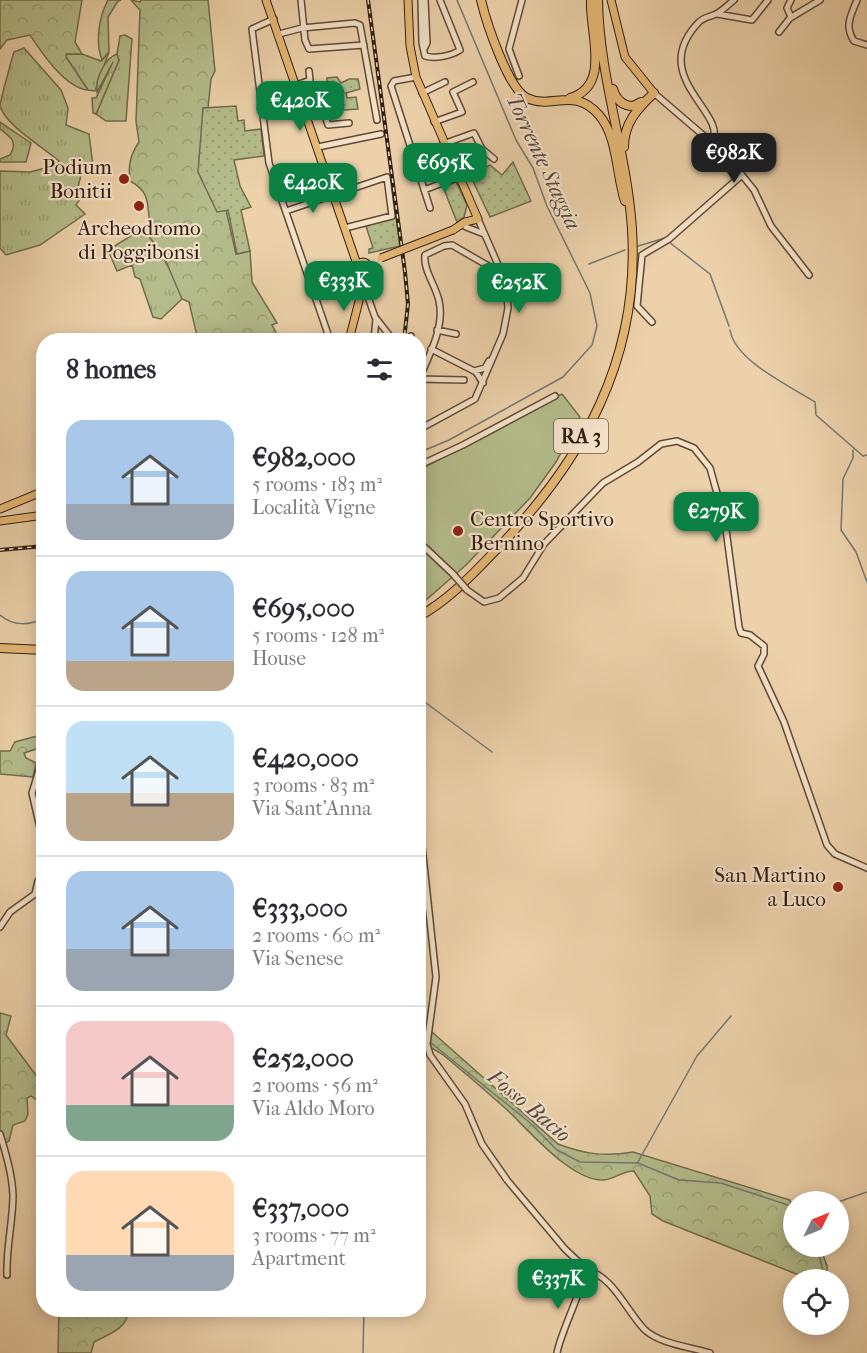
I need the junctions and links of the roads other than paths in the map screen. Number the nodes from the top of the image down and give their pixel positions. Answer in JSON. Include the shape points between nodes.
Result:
{"nodes":[{"id":1,"x":301,"y":0,"type":"edge"},
{"id":2,"x":408,"y":0,"type":"edge"},
{"id":3,"x":423,"y":0,"type":"edge"},
{"id":4,"x":440,"y":0,"type":"edge"},
{"id":5,"x":522,"y":0,"type":"edge"},
{"id":6,"x":595,"y":0,"type":"edge"},
{"id":7,"x":611,"y":0,"type":"edge"},
{"id":8,"x":734,"y":0,"type":"edge"},
{"id":9,"x":768,"y":0,"type":"edge"},
{"id":10,"x":791,"y":0,"type":"edge"},
{"id":11,"x":820,"y":0,"type":"edge"},
{"id":12,"x":857,"y":0,"type":"edge"},
{"id":13,"x":482,"y":2,"type":"edge"},
{"id":14,"x":269,"y":3,"type":"edge"},
{"id":15,"x":717,"y":14,"type":"junction"},
{"id":16,"x":791,"y":17,"type":"junction"},
{"id":17,"x":274,"y":19,"type":"junction"},
{"id":18,"x":303,"y":28,"type":"junction"},
{"id":19,"x":779,"y":32,"type":"dead end"},
{"id":20,"x":279,"y":34,"type":"junction"},
{"id":21,"x":364,"y":45,"type":"junction"},
{"id":22,"x":867,"y":45,"type":"edge"},
{"id":23,"x":424,"y":52,"type":"junction"},
{"id":24,"x":411,"y":58,"type":"junction"},
{"id":25,"x":309,"y":71,"type":"dead end"},
{"id":26,"x":519,"y":76,"type":"dead end"},
{"id":27,"x":416,"y":77,"type":"junction"},
{"id":28,"x":445,"y":82,"type":"dead end"},
{"id":29,"x":473,"y":82,"type":"dead end"},
{"id":30,"x":297,"y":85,"type":"junction"},
{"id":31,"x":652,"y":92,"type":"junction"},
{"id":32,"x":422,"y":93,"type":"junction"},
{"id":33,"x":566,"y":99,"type":"junction"},
{"id":34,"x":304,"y":106,"type":"junction"},
{"id":35,"x":262,"y":107,"type":"junction"},
{"id":36,"x":377,"y":120,"type":"dead end"},
{"id":37,"x":434,"y":122,"type":"junction"},
{"id":38,"x":349,"y":123,"type":"dead end"},
{"id":39,"x":381,"y":134,"type":"dead end"},
{"id":40,"x":711,"y":142,"type":"junction"},
{"id":41,"x":443,"y":144,"type":"junction"},
{"id":42,"x":318,"y":147,"type":"junction"},
{"id":43,"x":449,"y":157,"type":"junction"},
{"id":44,"x":494,"y":159,"type":"dead end"},
{"id":45,"x":417,"y":170,"type":"junction"},
{"id":46,"x":742,"y":175,"type":"junction"},
{"id":47,"x":458,"y":177,"type":"junction"},
{"id":48,"x":424,"y":190,"type":"junction"},
{"id":49,"x":334,"y":195,"type":"junction"},
{"id":50,"x":469,"y":200,"type":"junction"},
{"id":51,"x":625,"y":201,"type":"junction"},
{"id":52,"x":430,"y":208,"type":"dead end"},
{"id":53,"x":286,"y":211,"type":"junction"},
{"id":54,"x":478,"y":219,"type":"junction"},
{"id":55,"x":465,"y":225,"type":"junction"},
{"id":56,"x":345,"y":228,"type":"junction"},
{"id":57,"x":632,"y":228,"type":"junction"},
{"id":58,"x":486,"y":235,"type":"junction"},
{"id":59,"x":495,"y":253,"type":"junction"},
{"id":60,"x":485,"y":264,"type":"junction"},
{"id":61,"x":363,"y":267,"type":"junction"},
{"id":62,"x":504,"y":275,"type":"junction"},
{"id":63,"x":809,"y":275,"type":"dead end"},
{"id":64,"x":362,"y":290,"type":"junction"},
{"id":65,"x":375,"y":317,"type":"junction"},
{"id":66,"x":652,"y":322,"type":"dead end"},
{"id":67,"x":437,"y":330,"type":"junction"},
{"id":68,"x":328,"y":333,"type":"edge"},
{"id":69,"x":351,"y":333,"type":"edge"},
{"id":70,"x":374,"y":333,"type":"edge"},
{"id":71,"x":388,"y":333,"type":"edge"},
{"id":72,"x":456,"y":334,"type":"dead end"},
{"id":73,"x":431,"y":349,"type":"junction"},
{"id":74,"x":497,"y":351,"type":"junction"},
{"id":75,"x":426,"y":362,"type":"edge"},
{"id":76,"x":474,"y":371,"type":"junction"},
{"id":77,"x":426,"y":379,"type":"edge"},
{"id":78,"x":464,"y":380,"type":"dead end"},
{"id":79,"x":483,"y":383,"type":"junction"},
{"id":80,"x":555,"y":396,"type":"dead end"},
{"id":81,"x":426,"y":426,"type":"edge"},
{"id":82,"x":426,"y":462,"type":"edge"},
{"id":83,"x":36,"y":494,"type":"edge"},
{"id":84,"x":0,"y":509,"type":"edge"},
{"id":85,"x":36,"y":516,"type":"edge"},
{"id":86,"x":0,"y":521,"type":"edge"},
{"id":87,"x":426,"y":549,"type":"edge"},
{"id":88,"x":426,"y":607,"type":"edge"},
{"id":89,"x":426,"y":611,"type":"edge"},
{"id":90,"x":0,"y":646,"type":"edge"},
{"id":91,"x":36,"y":648,"type":"edge"},
{"id":92,"x":36,"y":780,"type":"edge"},
{"id":93,"x":36,"y":810,"type":"edge"},
{"id":94,"x":867,"y":868,"type":"edge"},
{"id":95,"x":426,"y":884,"type":"edge"},
{"id":96,"x":36,"y":890,"type":"edge"},
{"id":97,"x":0,"y":927,"type":"edge"},
{"id":98,"x":0,"y":1134,"type":"edge"},
{"id":99,"x":585,"y":1269,"type":"junction"},
{"id":100,"x":7,"y":1275,"type":"dead end"},
{"id":101,"x":557,"y":1353,"type":"edge"},
{"id":102,"x":710,"y":1353,"type":"edge"}],
"edges":[{"from":1,"to":18,"type":"street"},
{"from":2,"to":24,"type":"main road"},
{"from":3,"to":23,"type":"street"},
{"from":4,"to":23,"type":"street","via":[[460,50],[450,55]]},
{"from":5,"to":26,"type":"street","via":[[509,49]]},
{"from":6,"to":31,"type":"highway","via":[[616,97],[633,106]]},
{"from":6,"to":33,"type":"highway","via":[[594,73],[582,92]]},
{"from":6,"to":51,"type":"highway","number":"RA 3","via":[[597,44]]},
{"from":6,"to":57,"type":"highway","number":"RA 3"},
{"from":7,"to":31,"type":"main road","via":[[627,60]]},
{"from":8,"to":15,"type":"street"},
{"from":9,"to":15,"type":"street","via":[[752,20]]},
{"from":10,"to":16,"type":"street","via":[[786,7]]},
{"from":11,"to":16,"type":"street"},
{"from":12,"to":22,"type":"street","via":[[848,29],[854,41]]},
{"from":13,"to":33,"type":"highway","via":[[519,92],[532,100]]},
{"from":14,"to":17,"type":"main road"},
{"from":15,"to":40,"type":"street","via":[[704,18],[684,44],[679,62],[712,128]]},
{"from":16,"to":19,"type":"street"},
{"from":17,"to":20,"type":"main road"},
{"from":17,"to":35,"type":"street","via":[[252,29]]},
{"from":18,"to":20,"type":"street"},
{"from":18,"to":21,"type":"street","via":[[307,46],[312,50]]},
{"from":18,"to":21,"type":"street","via":[[358,23]]},
{"from":20,"to":30,"type":"main road"},
{"from":21,"to":36,"type":"street"},
{"from":23,"to":24,"type":"street"},
{"from":24,"to":27,"type":"main road"},
{"from":25,"to":30,"type":"street","via":[[310,80]]},
{"from":27,"to":32,"type":"main road"},
{"from":27,"to":45,"type":"street","via":[[395,81],[391,86]]},
{"from":28,"to":32,"type":"street"},
{"from":29,"to":37,"type":"street","via":[[453,92],[462,112]]},
{"from":30,"to":34,"type":"main road"},
{"from":31,"to":40,"type":"street"},
{"from":31,"to":57,"type":"highway","via":[[631,118],[624,137]]},
{"from":32,"to":37,"type":"main road"},
{"from":33,"to":51,"type":"highway","via":[[589,105],[605,123]]},
{"from":34,"to":35,"type":"street"},
{"from":34,"to":38,"type":"street","via":[[321,104],[328,125]]},
{"from":34,"to":42,"type":"main road"},
{"from":35,"to":53,"type":"street","via":[[269,163]]},
{"from":37,"to":41,"type":"main road"},
{"from":39,"to":42,"type":"street"},
{"from":40,"to":46,"type":"street"},
{"from":41,"to":43,"type":"main road"},
{"from":41,"to":44,"type":"street","via":[[474,133],[482,149]]},
{"from":42,"to":49,"type":"main road"},
{"from":43,"to":45,"type":"street"},
{"from":43,"to":47,"type":"main road"},
{"from":45,"to":48,"type":"street"},
{"from":46,"to":63,"type":"street","via":[[771,226]]},
{"from":46,"to":66,"type":"street","via":[[669,239],[642,255],[637,306]]},
{"from":47,"to":48,"type":"street"},
{"from":47,"to":50,"type":"main road"},
{"from":48,"to":52,"type":"street"},
{"from":49,"to":53,"type":"street"},
{"from":49,"to":56,"type":"main road"},
{"from":49,"to":56,"type":"street","via":[[387,177],[392,216]]},
{"from":50,"to":54,"type":"main road"},
{"from":50,"to":55,"type":"main road"},
{"from":51,"to":88,"type":"highway","number":"RA 3","via":[[629,258],[626,297],[606,381],[590,420],[539,499],[464,577]]},
{"from":53,"to":68,"type":"street"},
{"from":54,"to":55,"type":"main road"},
{"from":54,"to":58,"type":"street"},
{"from":55,"to":58,"type":"street"},
{"from":55,"to":61,"type":"main road","bridge":true},
{"from":56,"to":61,"type":"main road"},
{"from":57,"to":89,"type":"highway","number":"RA 3","via":[[632,279],[623,336],[609,383],[580,446],[542,502],[518,528],[468,580]]},
{"from":58,"to":59,"type":"street"},
{"from":59,"to":60,"type":"street"},
{"from":59,"to":62,"type":"street"},
{"from":60,"to":62,"type":"street"},
{"from":60,"to":67,"type":"street","via":[[452,245],[426,255],[440,304]]},
{"from":61,"to":64,"type":"main road"},
{"from":62,"to":74,"type":"street","via":[[508,312]]},
{"from":64,"to":65,"type":"street"},
{"from":64,"to":69,"type":"main road"},
{"from":65,"to":70,"type":"street"},
{"from":65,"to":71,"type":"street"},
{"from":67,"to":72,"type":"street"},
{"from":67,"to":73,"type":"street"},
{"from":73,"to":75,"type":"street"},
{"from":73,"to":76,"type":"street"},
{"from":74,"to":76,"type":"street","via":[[486,368]]},
{"from":74,"to":79,"type":"street"},
{"from":76,"to":79,"type":"street"},
{"from":77,"to":78,"type":"street"},
{"from":79,"to":81,"type":"street","via":[[472,402]]},
{"from":80,"to":82,"type":"street"},
{"from":83,"to":84,"type":"main road"},
{"from":85,"to":86,"type":"main road"},
{"from":87,"to":94,"type":"street","bridge":true,"via":[[484,602],[499,598],[523,578],[544,544],[603,483],[661,444],[677,441],[694,448],[707,461],[722,506],[739,627],[741,633],[765,646],[758,666],[784,722],[826,845],[835,854]]},
{"from":90,"to":91,"type":"highway"},
{"from":92,"to":93,"type":"street","via":[[32,793]]},
{"from":95,"to":99,"type":"street","via":[[436,977],[427,1044],[430,1055],[465,1104],[482,1144],[507,1180]]},
{"from":96,"to":97,"type":"street","via":[[10,912]]},
{"from":98,"to":100,"type":"street","via":[[13,1194]]},
{"from":99,"to":101,"type":"street"},
{"from":99,"to":102,"type":"street","via":[[619,1294],[653,1336]]}]}
